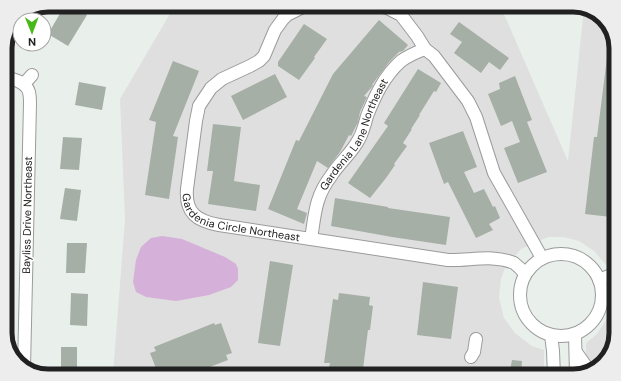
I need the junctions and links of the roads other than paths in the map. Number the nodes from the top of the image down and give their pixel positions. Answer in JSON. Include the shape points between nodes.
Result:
{"nodes":[{"id":1,"x":293,"y":12,"type":"edge"},
{"id":2,"x":395,"y":12,"type":"edge"},
{"id":3,"x":425,"y":49,"type":"junction"},
{"id":4,"x":32,"y":75,"type":"dead end"},
{"id":5,"x":12,"y":78,"type":"edge"},
{"id":6,"x":24,"y":84,"type":"junction"},
{"id":7,"x":311,"y":239,"type":"junction"},
{"id":8,"x":542,"y":258,"type":"junction"},
{"id":9,"x":525,"y":274,"type":"junction"},
{"id":10,"x":609,"y":276,"type":"edge"},
{"id":11,"x":599,"y":280,"type":"junction"},
{"id":12,"x":575,"y":334,"type":"junction"},
{"id":13,"x":551,"y":335,"type":"junction"},
{"id":14,"x":476,"y":339,"type":"dead end"},
{"id":15,"x":576,"y":352,"type":"junction"},
{"id":16,"x":470,"y":357,"type":"dead end"},
{"id":17,"x":24,"y":361,"type":"edge"},
{"id":18,"x":586,"y":366,"type":"edge"},
{"id":19,"x":554,"y":369,"type":"edge"},
{"id":20,"x":576,"y":369,"type":"edge"}],
"edges":[{"from":1,"to":7,"type":"street","name":"Gardenia Circle Northeast","via":[[287,15],[275,30],[264,56],[259,61],[222,79],[211,88],[199,106],[187,198],[188,206],[194,214],[209,223]]},
{"from":2,"to":3,"type":"street","via":[[401,15]]},
{"from":3,"to":7,"type":"street","name":"Gardenia Lane Northeast","via":[[401,61],[380,87],[359,138],[319,195]]},
{"from":3,"to":8,"type":"street","via":[[434,56],[468,101],[476,117],[494,173]]},
{"from":4,"to":6,"type":"street"},
{"from":5,"to":6,"type":"street"},
{"from":6,"to":17,"type":"street","name":"Bayliss Drive Northeast","via":[[29,91],[30,103]]},
{"from":7,"to":9,"type":"street","name":"Gardenia Circle Northeast","via":[[448,260],[502,259],[515,264]]},
{"from":8,"to":9,"type":"street"},
{"from":8,"to":11,"type":"street","via":[[554,254],[567,254],[579,258],[590,265]]},
{"from":9,"to":13,"type":"street","via":[[519,290],[520,304],[525,317],[535,328]]},
{"from":10,"to":11,"type":"street"},
{"from":11,"to":12,"type":"street","via":[[603,299],[600,311],[593,322]]},
{"from":12,"to":13,"type":"street","via":[[561,337]]},
{"from":12,"to":15,"type":"street"},
{"from":13,"to":19,"type":"street"},
{"from":14,"to":16,"type":"street","via":[[474,352]]},
{"from":15,"to":18,"type":"street"},
{"from":15,"to":20,"type":"street"}]}
